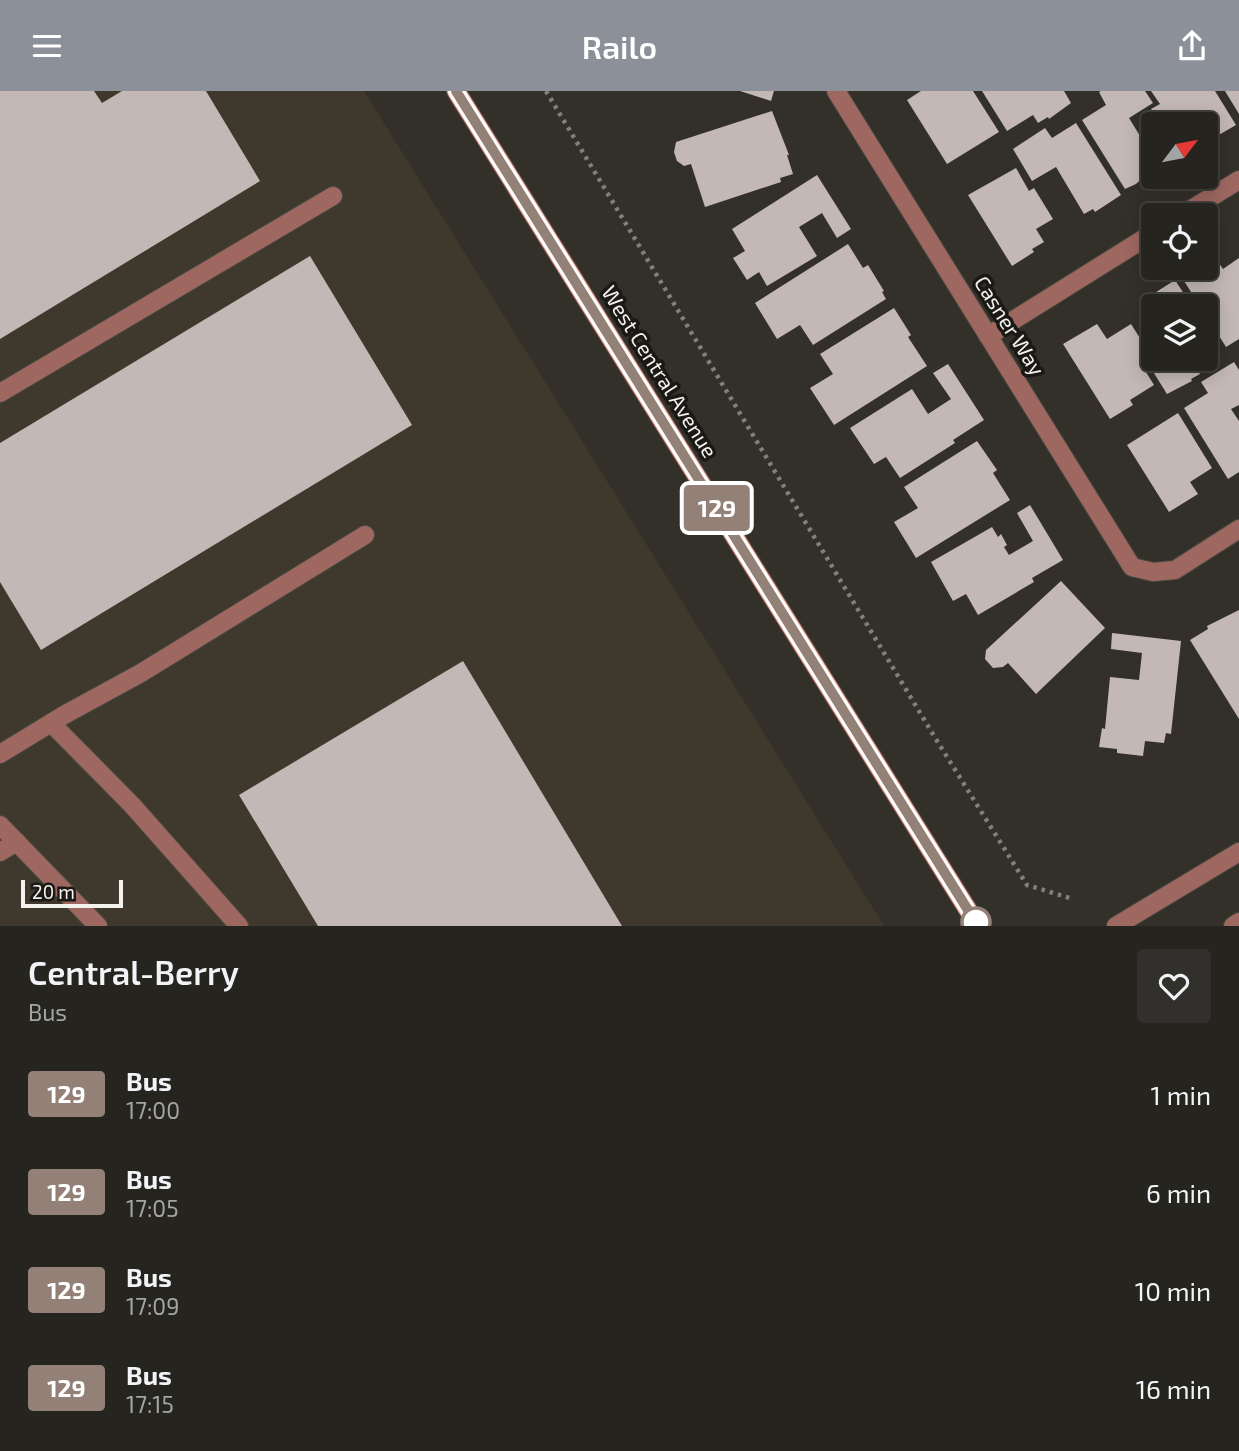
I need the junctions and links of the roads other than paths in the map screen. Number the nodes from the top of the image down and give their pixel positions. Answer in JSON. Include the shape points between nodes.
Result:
{"nodes":[{"id":1,"x":456,"y":91,"type":"edge"},
{"id":2,"x":836,"y":91,"type":"edge"},
{"id":3,"x":1239,"y":180,"type":"edge"},
{"id":4,"x":333,"y":196,"type":"dead end"},
{"id":5,"x":1202,"y":203,"type":"edge"},
{"id":6,"x":1141,"y":240,"type":"edge"},
{"id":7,"x":988,"y":336,"type":"junction"},
{"id":8,"x":0,"y":393,"type":"edge"},
{"id":9,"x":1239,"y":529,"type":"edge"},
{"id":10,"x":365,"y":535,"type":"dead end"},
{"id":11,"x":51,"y":723,"type":"junction"},
{"id":12,"x":0,"y":754,"type":"edge"},
{"id":13,"x":0,"y":825,"type":"edge"},
{"id":14,"x":17,"y":842,"type":"junction"},
{"id":15,"x":0,"y":852,"type":"edge"},
{"id":16,"x":1239,"y":852,"type":"edge"},
{"id":17,"x":1239,"y":922,"type":"edge"},
{"id":18,"x":98,"y":926,"type":"edge"},
{"id":19,"x":239,"y":926,"type":"edge"},
{"id":20,"x":978,"y":926,"type":"edge"},
{"id":21,"x":1116,"y":926,"type":"edge"},
{"id":22,"x":1233,"y":926,"type":"edge"}],
"edges":[{"from":1,"to":20,"type":"main road","name":"West Central Avenue"},
{"from":2,"to":7,"type":"street","name":"Casner Way"},
{"from":3,"to":5,"type":"street"},
{"from":4,"to":8,"type":"street"},
{"from":6,"to":7,"type":"street"},
{"from":7,"to":9,"type":"street","name":"Casner Way","via":[[1132,567],[1153,572],[1175,570]]},
{"from":10,"to":11,"type":"street"},
{"from":11,"to":12,"type":"street"},
{"from":11,"to":19,"type":"street","via":[[132,805]]},
{"from":13,"to":14,"type":"street"},
{"from":14,"to":15,"type":"street"},
{"from":14,"to":18,"type":"street"},
{"from":16,"to":21,"type":"street"},
{"from":17,"to":22,"type":"street"}]}
